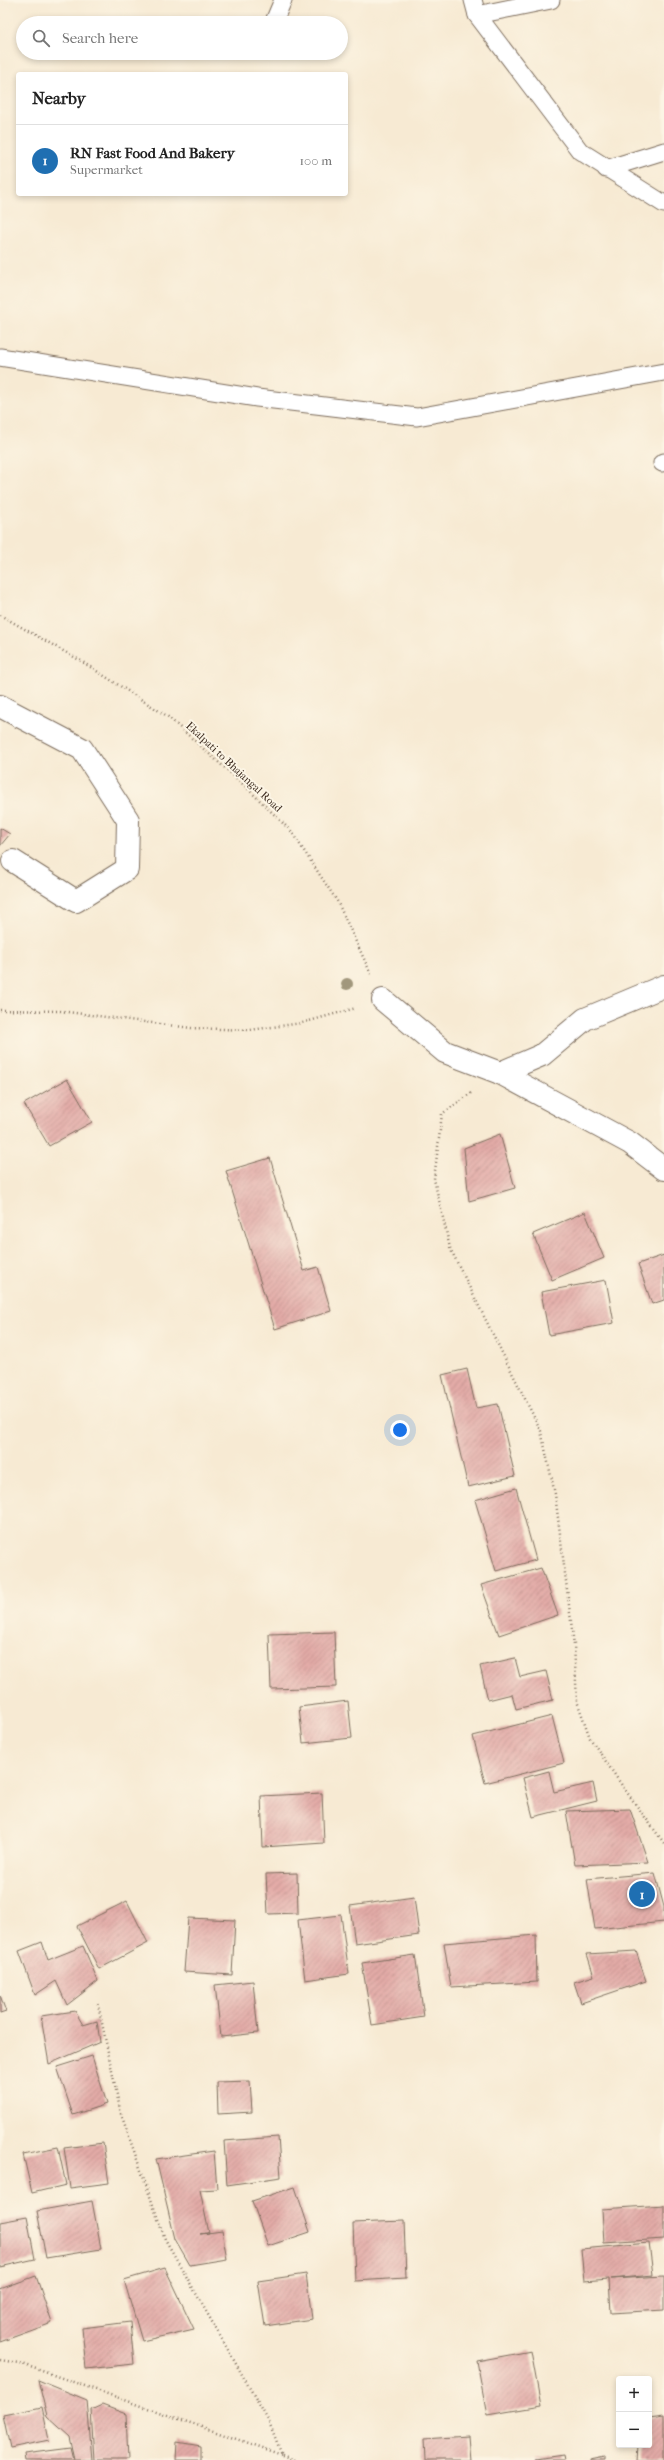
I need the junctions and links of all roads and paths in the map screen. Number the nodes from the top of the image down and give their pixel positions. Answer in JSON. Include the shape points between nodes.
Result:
{"nodes":[{"id":1,"x":283,"y":0,"type":"edge"},
{"id":2,"x":551,"y":0,"type":"edge"},
{"id":3,"x":475,"y":8,"type":"edge"},
{"id":4,"x":276,"y":16,"type":"edge"},
{"id":5,"x":664,"y":151,"type":"edge"},
{"id":6,"x":606,"y":169,"type":"junction"},
{"id":7,"x":664,"y":204,"type":"edge"},
{"id":8,"x":0,"y":357,"type":"edge"},
{"id":9,"x":664,"y":372,"type":"edge"},
{"id":10,"x":0,"y":615,"type":"edge"},
{"id":11,"x":0,"y":706,"type":"edge"},
{"id":12,"x":13,"y":862,"type":"dead end"},
{"id":13,"x":664,"y":986,"type":"edge"},
{"id":14,"x":383,"y":1000,"type":"junction"},
{"id":15,"x":0,"y":1010,"type":"edge"},
{"id":16,"x":500,"y":1073,"type":"junction"},
{"id":17,"x":664,"y":1169,"type":"edge"},
{"id":18,"x":664,"y":1843,"type":"edge"},
{"id":19,"x":98,"y":2004,"type":"dead end"},
{"id":20,"x":0,"y":2360,"type":"edge"},
{"id":21,"x":282,"y":2455,"type":"junction"},
{"id":22,"x":294,"y":2460,"type":"edge"}],
"edges":[{"from":1,"to":4,"type":"lane"},
{"from":2,"to":3,"type":"lane"},
{"from":3,"to":6,"type":"lane","via":[[580,151]]},
{"from":5,"to":6,"type":"lane"},
{"from":6,"to":7,"type":"lane"},
{"from":8,"to":9,"type":"lane","via":[[257,398],[417,417]]},
{"from":10,"to":14,"type":"path","name":"Ekalpati to Bhajangal Road","via":[[81,660],[167,716],[286,826],[336,901]]},
{"from":11,"to":12,"type":"street","via":[[82,748],[128,820],[127,869],[76,901]]},
{"from":13,"to":16,"type":"street","via":[[585,1019],[542,1055]]},
{"from":14,"to":15,"type":"path","via":[[302,1023],[250,1030],[191,1028],[60,1011]]},
{"from":14,"to":16,"type":"street","via":[[445,1052]]},
{"from":16,"to":17,"type":"street","via":[[630,1143]]},
{"from":16,"to":18,"type":"path","via":[[442,1114],[434,1179],[450,1248],[541,1431],[554,1494],[574,1646],[577,1701],[590,1738]]},
{"from":19,"to":21,"type":"path","via":[[121,2114],[165,2239],[269,2422]]},
{"from":20,"to":21,"type":"path","via":[[19,2363]]},
{"from":21,"to":22,"type":"path"}]}
